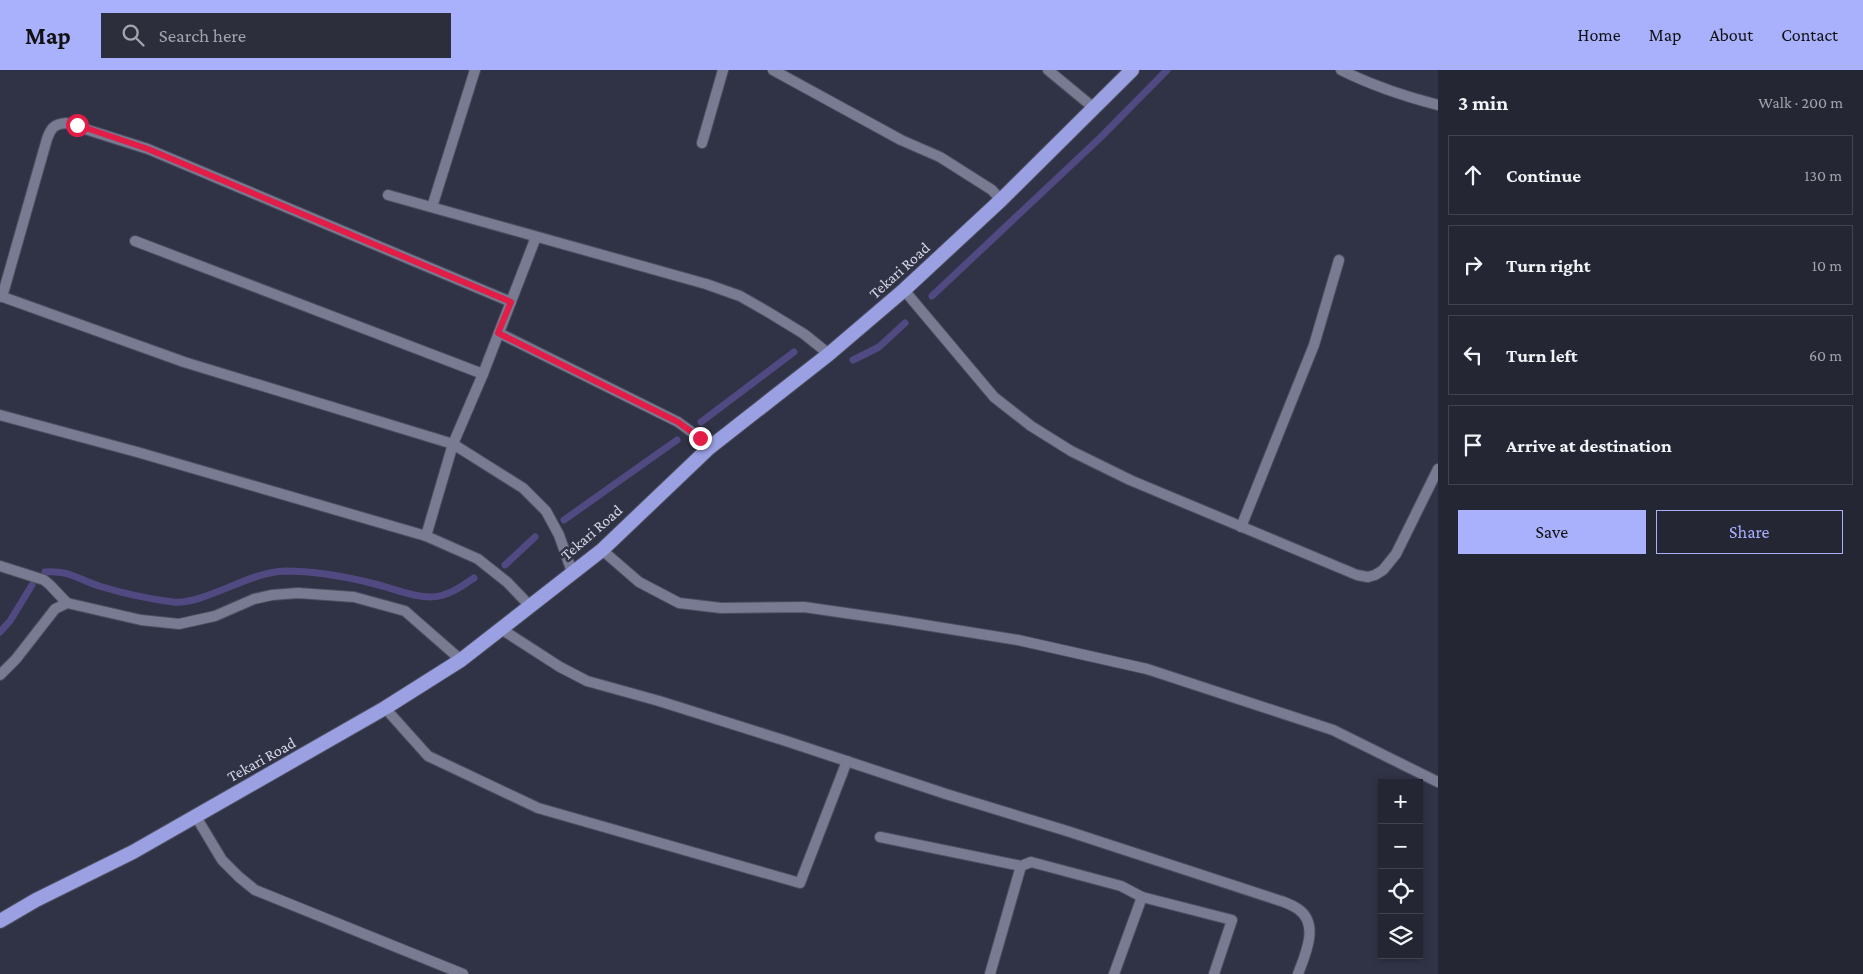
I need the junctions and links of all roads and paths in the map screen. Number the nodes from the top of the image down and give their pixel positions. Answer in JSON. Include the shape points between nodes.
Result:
{"nodes":[{"id":1,"x":475,"y":70,"type":"edge"},
{"id":2,"x":723,"y":70,"type":"edge"},
{"id":3,"x":773,"y":70,"type":"edge"},
{"id":4,"x":1048,"y":70,"type":"edge"},
{"id":5,"x":1132,"y":70,"type":"edge"},
{"id":6,"x":1341,"y":70,"type":"edge"},
{"id":7,"x":1438,"y":105,"type":"edge"},
{"id":8,"x":1094,"y":108,"type":"junction"},
{"id":9,"x":702,"y":143,"type":"dead end"},
{"id":10,"x":388,"y":195,"type":"dead end"},
{"id":11,"x":1001,"y":200,"type":"junction"},
{"id":12,"x":432,"y":207,"type":"junction"},
{"id":13,"x":536,"y":236,"type":"junction"},
{"id":14,"x":135,"y":241,"type":"dead end"},
{"id":15,"x":1339,"y":260,"type":"dead end"},
{"id":16,"x":904,"y":290,"type":"junction"},
{"id":17,"x":1,"y":297,"type":"edge"},
{"id":18,"x":511,"y":302,"type":"junction"},
{"id":19,"x":498,"y":333,"type":"junction"},
{"id":20,"x":829,"y":354,"type":"junction"},
{"id":21,"x":483,"y":374,"type":"junction"},
{"id":22,"x":0,"y":414,"type":"edge"},
{"id":23,"x":453,"y":444,"type":"junction"},
{"id":24,"x":709,"y":448,"type":"junction"},
{"id":25,"x":1438,"y":470,"type":"edge"},
{"id":26,"x":1241,"y":527,"type":"junction"},
{"id":27,"x":426,"y":536,"type":"junction"},
{"id":28,"x":602,"y":550,"type":"junction"},
{"id":29,"x":0,"y":566,"type":"edge"},
{"id":30,"x":572,"y":572,"type":"junction"},
{"id":31,"x":67,"y":603,"type":"junction"},
{"id":32,"x":530,"y":606,"type":"junction"},
{"id":33,"x":501,"y":628,"type":"junction"},
{"id":34,"x":461,"y":660,"type":"junction"},
{"id":35,"x":0,"y":675,"type":"edge"},
{"id":36,"x":385,"y":708,"type":"junction"},
{"id":37,"x":847,"y":761,"type":"junction"},
{"id":38,"x":1438,"y":782,"type":"edge"},
{"id":39,"x":195,"y":815,"type":"junction"},
{"id":40,"x":880,"y":837,"type":"dead end"},
{"id":41,"x":1021,"y":866,"type":"junction"},
{"id":42,"x":1142,"y":897,"type":"junction"},
{"id":43,"x":0,"y":921,"type":"edge"},
{"id":44,"x":459,"y":973,"type":"edge"},
{"id":45,"x":990,"y":974,"type":"edge"},
{"id":46,"x":1114,"y":974,"type":"edge"},
{"id":47,"x":1214,"y":974,"type":"edge"},
{"id":48,"x":1298,"y":974,"type":"edge"}],
"edges":[{"from":1,"to":12,"type":"street"},
{"from":2,"to":9,"type":"street"},
{"from":3,"to":11,"type":"street","via":[[901,140],[940,157],[992,190]]},
{"from":4,"to":8,"type":"street"},
{"from":5,"to":8,"type":"highway","name":"Tekari Road"},
{"from":6,"to":7,"type":"street","via":[[1370,85]]},
{"from":8,"to":11,"type":"highway","name":"Tekari Road"},
{"from":10,"to":12,"type":"street"},
{"from":11,"to":16,"type":"highway","name":"Tekari Road"},
{"from":12,"to":13,"type":"street"},
{"from":13,"to":18,"type":"street"},
{"from":13,"to":20,"type":"street","via":[[740,296],[804,334]]},
{"from":14,"to":21,"type":"street"},
{"from":15,"to":26,"type":"street","via":[[1314,345]]},
{"from":16,"to":20,"type":"highway","name":"Tekari Road"},
{"from":16,"to":26,"type":"street","via":[[994,397],[1031,426],[1071,451],[1130,480]]},
{"from":17,"to":18,"type":"street","via":[[47,139],[56,124],[66,123],[148,149]]},
{"from":17,"to":23,"type":"street","via":[[184,362]]},
{"from":18,"to":19,"type":"street"},
{"from":19,"to":21,"type":"street"},
{"from":19,"to":24,"type":"street","via":[[678,422]]},
{"from":20,"to":24,"type":"highway","name":"Tekari Road"},
{"from":21,"to":23,"type":"street"},
{"from":22,"to":27,"type":"street"},
{"from":23,"to":27,"type":"street"},
{"from":23,"to":30,"type":"street","via":[[523,488],[546,511],[560,535]]},
{"from":24,"to":28,"type":"highway","name":"Tekari Road"},
{"from":25,"to":26,"type":"street","via":[[1396,554],[1375,575],[1368,577],[1346,571]]},
{"from":27,"to":32,"type":"street","via":[[478,559]]},
{"from":28,"to":30,"type":"highway","name":"Tekari Road"},
{"from":28,"to":38,"type":"street","via":[[640,582],[680,603],[720,608],[804,607],[876,617],[1018,640],[1147,669],[1334,730]]},
{"from":29,"to":31,"type":"street","via":[[44,580]]},
{"from":30,"to":32,"type":"highway","name":"Tekari Road"},
{"from":31,"to":34,"type":"street","via":[[140,620],[179,624],[272,596],[298,593],[354,597],[406,611]]},
{"from":31,"to":35,"type":"street","via":[[55,609]]},
{"from":32,"to":33,"type":"highway","name":"Tekari Road"},
{"from":33,"to":34,"type":"highway","name":"Tekari Road"},
{"from":33,"to":37,"type":"street","via":[[560,667],[587,680]]},
{"from":34,"to":36,"type":"highway","name":"Tekari Road"},
{"from":36,"to":37,"type":"street","via":[[428,756],[538,808],[800,883]]},
{"from":36,"to":39,"type":"highway","name":"Tekari Road"},
{"from":37,"to":48,"type":"street","via":[[1300,909],[1310,929]]},
{"from":39,"to":43,"type":"highway","name":"Tekari Road","via":[[133,852]]},
{"from":39,"to":44,"type":"street","via":[[222,860],[255,890]]},
{"from":40,"to":41,"type":"street"},
{"from":41,"to":42,"type":"street","via":[[1031,862],[1121,886]]},
{"from":41,"to":45,"type":"street"},
{"from":42,"to":46,"type":"street"},
{"from":42,"to":47,"type":"street","via":[[1232,920]]}]}
